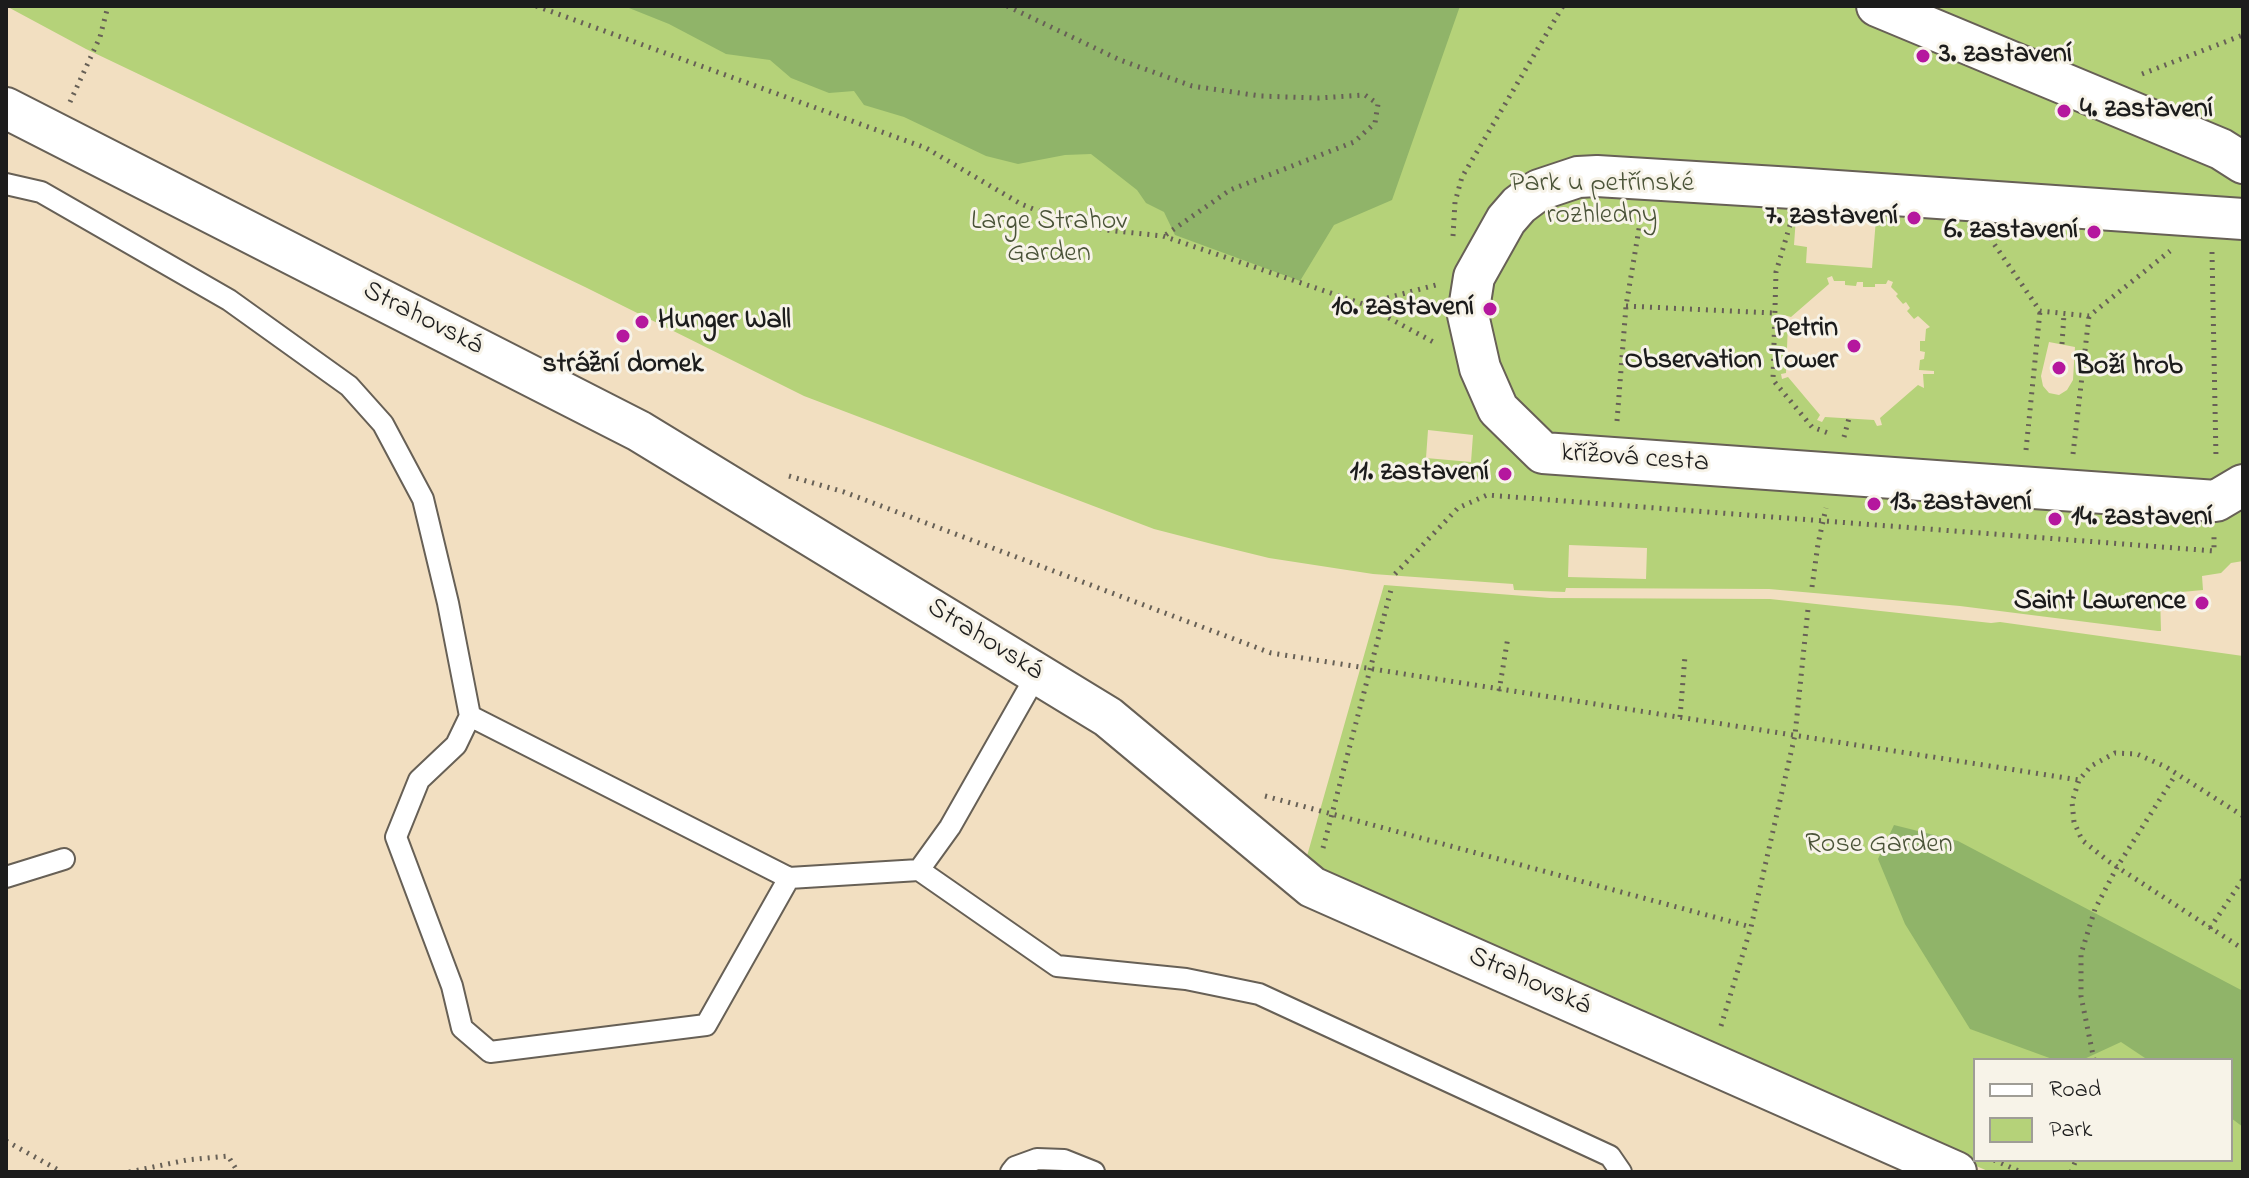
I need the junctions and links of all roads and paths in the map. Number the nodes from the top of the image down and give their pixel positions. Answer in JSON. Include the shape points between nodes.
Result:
{"nodes":[{"id":1,"x":108,"y":6,"type":"edge"},
{"id":2,"x":536,"y":6,"type":"edge"},
{"id":3,"x":1007,"y":6,"type":"edge"},
{"id":4,"x":1563,"y":6,"type":"edge"},
{"id":5,"x":1877,"y":6,"type":"edge"},
{"id":6,"x":2243,"y":35,"type":"edge"},
{"id":7,"x":2089,"y":94,"type":"junction"},
{"id":8,"x":6,"y":108,"type":"edge"},
{"id":9,"x":57,"y":132,"type":"junction"},
{"id":10,"x":2243,"y":163,"type":"edge"},
{"id":11,"x":1462,"y":177,"type":"dead end"},
{"id":12,"x":6,"y":184,"type":"edge"},
{"id":13,"x":1965,"y":200,"type":"junction"},
{"id":14,"x":1641,"y":211,"type":"dead end"},
{"id":15,"x":2227,"y":219,"type":"edge"},
{"id":16,"x":1790,"y":225,"type":"dead end"},
{"id":17,"x":1163,"y":236,"type":"junction"},
{"id":18,"x":1445,"y":282,"type":"dead end"},
{"id":19,"x":1363,"y":304,"type":"junction"},
{"id":20,"x":1626,"y":306,"type":"junction"},
{"id":21,"x":2040,"y":311,"type":"junction"},
{"id":22,"x":1773,"y":313,"type":"junction"},
{"id":23,"x":2064,"y":314,"type":"junction"},
{"id":24,"x":2089,"y":316,"type":"junction"},
{"id":25,"x":2062,"y":344,"type":"dead end"},
{"id":26,"x":1480,"y":368,"type":"junction"},
{"id":27,"x":1618,"y":412,"type":"dead end"},
{"id":28,"x":1843,"y":438,"type":"dead end"},
{"id":29,"x":783,"y":474,"type":"dead end"},
{"id":30,"x":2022,"y":487,"type":"junction"},
{"id":31,"x":2069,"y":491,"type":"junction"},
{"id":32,"x":2230,"y":493,"type":"edge"},
{"id":33,"x":1395,"y":574,"type":"dead end"},
{"id":34,"x":1392,"y":586,"type":"dead end"},
{"id":35,"x":1808,"y":609,"type":"dead end"},
{"id":36,"x":1508,"y":637,"type":"dead end"},
{"id":37,"x":1685,"y":656,"type":"dead end"},
{"id":38,"x":1370,"y":671,"type":"junction"},
{"id":39,"x":1037,"y":674,"type":"junction"},
{"id":40,"x":1499,"y":691,"type":"junction"},
{"id":41,"x":470,"y":716,"type":"junction"},
{"id":42,"x":1680,"y":717,"type":"junction"},
{"id":43,"x":1795,"y":735,"type":"junction"},
{"id":44,"x":2176,"y":774,"type":"junction"},
{"id":45,"x":2079,"y":780,"type":"junction"},
{"id":46,"x":1259,"y":795,"type":"dead end"},
{"id":47,"x":1331,"y":814,"type":"junction"},
{"id":48,"x":2243,"y":816,"type":"edge"},
{"id":49,"x":64,"y":859,"type":"dead end"},
{"id":50,"x":2117,"y":867,"type":"junction"},
{"id":51,"x":919,"y":870,"type":"junction"},
{"id":52,"x":6,"y":877,"type":"edge"},
{"id":53,"x":789,"y":878,"type":"junction"},
{"id":54,"x":2243,"y":879,"type":"edge"},
{"id":55,"x":1312,"y":887,"type":"junction"},
{"id":56,"x":1751,"y":927,"type":"junction"},
{"id":57,"x":2210,"y":928,"type":"junction"},
{"id":58,"x":2243,"y":949,"type":"edge"},
{"id":59,"x":2094,"y":1058,"type":"edge"},
{"id":60,"x":1710,"y":1062,"type":"junction"},
{"id":61,"x":6,"y":1141,"type":"edge"},
{"id":62,"x":1998,"y":1162,"type":"edge"},
{"id":63,"x":62,"y":1172,"type":"edge"},
{"id":64,"x":129,"y":1172,"type":"edge"},
{"id":65,"x":238,"y":1172,"type":"edge"},
{"id":66,"x":1011,"y":1172,"type":"edge"},
{"id":67,"x":1094,"y":1172,"type":"edge"},
{"id":68,"x":1621,"y":1172,"type":"edge"},
{"id":69,"x":1956,"y":1172,"type":"edge"},
{"id":70,"x":2021,"y":1172,"type":"edge"}],
"edges":[{"from":1,"to":9,"type":"path","via":[[100,37]]},
{"from":2,"to":17,"type":"path","via":[[926,148],[1021,204],[1056,218]]},
{"from":3,"to":17,"type":"path","via":[[1120,60],[1192,86],[1260,96],[1365,95],[1378,104],[1375,123],[1354,142],[1230,190]]},
{"from":4,"to":11,"type":"path"},
{"from":5,"to":7,"type":"street"},
{"from":6,"to":7,"type":"path"},
{"from":7,"to":10,"type":"street"},
{"from":8,"to":9,"type":"street","name":"Strahovská"},
{"from":9,"to":39,"type":"street","name":"Strahovská","via":[[639,431]]},
{"from":12,"to":41,"type":"lane","via":[[41,192],[229,300],[349,386],[383,424],[423,499]]},
{"from":13,"to":15,"type":"street","name":"křížová cesta"},
{"from":13,"to":21,"type":"path"},
{"from":13,"to":26,"type":"street","name":"křížová cesta","via":[[1597,176],[1556,183],[1519,205],[1474,277],[1468,315]]},
{"from":14,"to":20,"type":"path"},
{"from":15,"to":24,"type":"path"},
{"from":15,"to":32,"type":"path"},
{"from":16,"to":22,"type":"path","via":[[1776,272]]},
{"from":17,"to":19,"type":"path"},
{"from":18,"to":19,"type":"path"},
{"from":19,"to":26,"type":"path"},
{"from":20,"to":22,"type":"path"},
{"from":20,"to":27,"type":"path"},
{"from":21,"to":23,"type":"path"},
{"from":21,"to":30,"type":"path"},
{"from":22,"to":28,"type":"path","via":[[1773,380],[1812,427]]},
{"from":23,"to":24,"type":"path"},
{"from":23,"to":25,"type":"path"},
{"from":24,"to":31,"type":"path"},
{"from":26,"to":30,"type":"street","name":"křížová cesta","via":[[1498,409],[1543,453]]},
{"from":29,"to":38,"type":"path","via":[[858,497],[1271,653]]},
{"from":30,"to":31,"type":"street","name":"křížová cesta"},
{"from":31,"to":32,"type":"street","name":"křížová cesta"},
{"from":32,"to":33,"type":"path","via":[[2214,551],[1487,495],[1458,508]]},
{"from":34,"to":38,"type":"path"},
{"from":35,"to":43,"type":"path"},
{"from":36,"to":40,"type":"path"},
{"from":37,"to":42,"type":"path"},
{"from":38,"to":40,"type":"path"},
{"from":38,"to":47,"type":"path"},
{"from":39,"to":51,"type":"lane","via":[[950,827]]},
{"from":39,"to":55,"type":"street","name":"Strahovská","via":[[1108,717]]},
{"from":40,"to":42,"type":"path"},
{"from":41,"to":53,"type":"lane"},
{"from":41,"to":53,"type":"lane","via":[[456,745],[419,780],[396,837],[452,986],[462,1028],[490,1052],[706,1025]]},
{"from":42,"to":43,"type":"path"},
{"from":43,"to":45,"type":"path"},
{"from":43,"to":56,"type":"path"},
{"from":44,"to":45,"type":"path","via":[[2137,754],[2115,753]]},
{"from":44,"to":48,"type":"path"},
{"from":44,"to":50,"type":"path"},
{"from":45,"to":50,"type":"path","via":[[2072,802],[2074,822],[2082,840]]},
{"from":46,"to":47,"type":"path"},
{"from":47,"to":55,"type":"path"},
{"from":47,"to":56,"type":"path"},
{"from":49,"to":52,"type":"lane"},
{"from":50,"to":57,"type":"path"},
{"from":50,"to":59,"type":"path","via":[[2095,909],[2081,954],[2081,996]]},
{"from":51,"to":53,"type":"lane"},
{"from":51,"to":68,"type":"lane","via":[[1057,966],[1186,979],[1259,994],[1610,1156]]},
{"from":54,"to":57,"type":"path"},
{"from":55,"to":60,"type":"street","name":"Strahovská"},
{"from":56,"to":60,"type":"path"},
{"from":57,"to":58,"type":"path"},
{"from":60,"to":69,"type":"street","name":"Strahovská"},
{"from":61,"to":63,"type":"path"},
{"from":62,"to":70,"type":"path"},
{"from":64,"to":65,"type":"path","via":[[228,1156]]},
{"from":66,"to":67,"type":"lane","via":[[1037,1159],[1064,1160]]}]}
